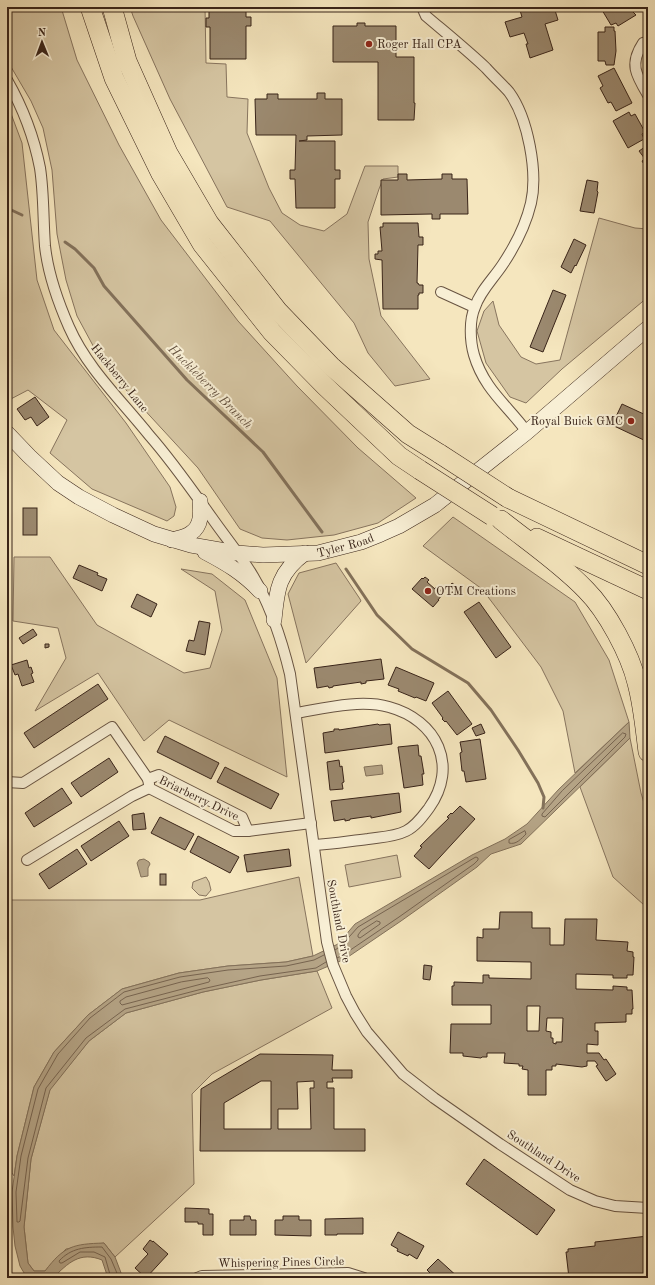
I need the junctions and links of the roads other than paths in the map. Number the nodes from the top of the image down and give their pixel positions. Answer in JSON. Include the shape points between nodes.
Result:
{"nodes":[{"id":1,"x":90,"y":7,"type":"edge"},
{"id":2,"x":112,"y":7,"type":"edge"},
{"id":3,"x":422,"y":7,"type":"edge"},
{"id":4,"x":648,"y":42,"type":"edge"},
{"id":5,"x":7,"y":80,"type":"edge"},
{"id":6,"x":648,"y":95,"type":"edge"},
{"id":7,"x":441,"y":292,"type":"dead end"},
{"id":8,"x":474,"y":307,"type":"junction"},
{"id":9,"x":648,"y":328,"type":"edge"},
{"id":10,"x":527,"y":432,"type":"junction"},
{"id":11,"x":7,"y":433,"type":"edge"},
{"id":12,"x":200,"y":501,"type":"junction"},
{"id":13,"x":497,"y":518,"type":"junction"},
{"id":14,"x":172,"y":540,"type":"junction"},
{"id":15,"x":191,"y":545,"type":"junction"},
{"id":16,"x":237,"y":553,"type":"junction"},
{"id":17,"x":305,"y":553,"type":"junction"},
{"id":18,"x":648,"y":565,"type":"edge"},
{"id":19,"x":648,"y":590,"type":"edge"},
{"id":20,"x":260,"y":591,"type":"junction"},
{"id":21,"x":274,"y":620,"type":"junction"},
{"id":22,"x":296,"y":712,"type":"junction"},
{"id":23,"x":648,"y":752,"type":"edge"},
{"id":24,"x":7,"y":782,"type":"edge"},
{"id":25,"x":148,"y":784,"type":"junction"},
{"id":26,"x":311,"y":823,"type":"junction"},
{"id":27,"x":248,"y":831,"type":"junction"},
{"id":28,"x":314,"y":845,"type":"junction"},
{"id":29,"x":27,"y":860,"type":"dead end"},
{"id":30,"x":648,"y":1208,"type":"edge"},
{"id":31,"x":198,"y":1278,"type":"edge"},
{"id":32,"x":364,"y":1278,"type":"edge"}],
"edges":[{"from":1,"to":13,"type":"highway","bridge":true,"via":[[114,78],[161,174],[202,244],[272,332],[399,456]]},
{"from":2,"to":18,"type":"highway","bridge":true,"via":[[127,61],[168,153],[209,223],[278,311],[331,366],[408,434],[508,498]]},
{"from":3,"to":8,"type":"street","via":[[426,16],[474,57],[509,92],[527,131],[532,172],[530,205],[514,246]]},
{"from":4,"to":6,"type":"street","via":[[636,53],[634,64]]},
{"from":5,"to":12,"type":"street","name":"Hackberry Lane","via":[[25,116],[35,146],[42,187],[49,268],[69,328],[85,358],[153,439]]},
{"from":7,"to":8,"type":"street"},
{"from":8,"to":10,"type":"street","via":[[472,341],[481,374]]},
{"from":9,"to":10,"type":"street","name":"Tyler Road"},
{"from":10,"to":17,"type":"street","name":"Tyler Road","via":[[435,505],[399,526],[361,542],[318,553]]},
{"from":11,"to":14,"type":"street","name":"Tyler Road","via":[[58,483],[79,497],[113,516]]},
{"from":12,"to":14,"type":"street","via":[[202,515],[199,524],[191,533]]},
{"from":12,"to":16,"type":"street","name":"Hackberry Lane"},
{"from":13,"to":19,"type":"highway"},
{"from":13,"to":23,"type":"highway","via":[[565,570],[600,606],[622,643],[637,681]]},
{"from":14,"to":15,"type":"street","name":"Tyler Road"},
{"from":15,"to":16,"type":"street","name":"Tyler Road"},
{"from":15,"to":20,"type":"street","via":[[232,567],[247,577]]},
{"from":16,"to":17,"type":"street","name":"Tyler Road","via":[[263,556]]},
{"from":16,"to":20,"type":"street","name":"Southland Drive"},
{"from":17,"to":21,"type":"street","via":[[285,572],[277,590]]},
{"from":20,"to":21,"type":"street","name":"Southland Drive"},
{"from":21,"to":22,"type":"street","name":"Southland Drive","via":[[286,656]]},
{"from":22,"to":26,"type":"street","name":"Southland Drive"},
{"from":22,"to":28,"type":"street","via":[[360,704],[376,704],[402,711],[422,724],[434,739],[443,761],[443,774],[435,800],[407,831],[392,836]]},
{"from":24,"to":25,"type":"street","via":[[23,783],[112,727]]},
{"from":25,"to":27,"type":"street","name":"Briarberry Drive","via":[[234,831]]},
{"from":25,"to":27,"type":"street","name":"Briarberry Drive","via":[[159,775],[242,817]]},
{"from":25,"to":29,"type":"street"},
{"from":26,"to":27,"type":"street","name":"Briarberry Drive"},
{"from":26,"to":28,"type":"street","name":"Southland Drive"},
{"from":28,"to":30,"type":"street","name":"Southland Drive","via":[[333,965],[346,996],[367,1032],[403,1074],[500,1144],[570,1190],[602,1203]]},
{"from":31,"to":32,"type":"street","name":"Whispering Pines Circle","via":[[348,1273]]}]}
